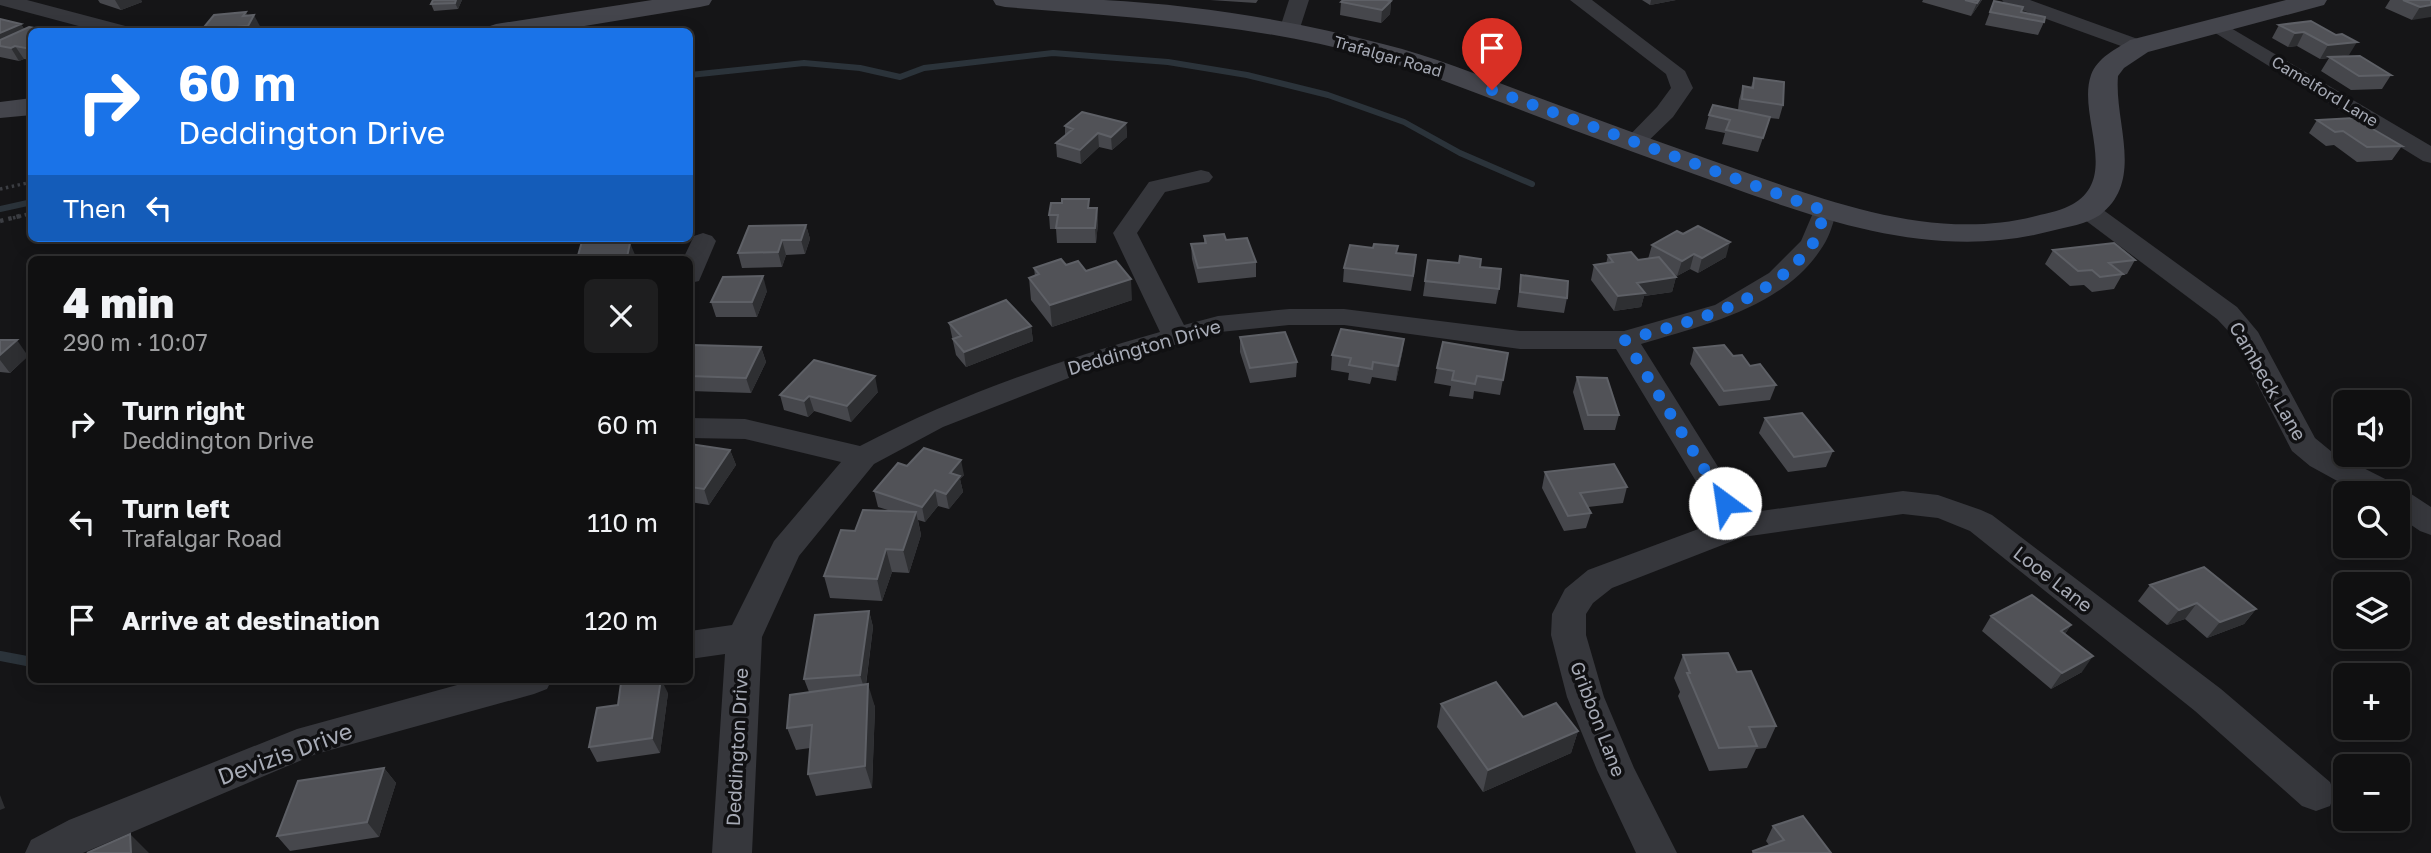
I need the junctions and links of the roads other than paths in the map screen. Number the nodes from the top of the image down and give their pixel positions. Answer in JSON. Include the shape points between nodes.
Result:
{"nodes":[{"id":1,"x":5,"y":0,"type":"edge"},
{"id":2,"x":700,"y":0,"type":"edge"},
{"id":3,"x":1005,"y":0,"type":"edge"},
{"id":4,"x":1299,"y":0,"type":"edge"},
{"id":5,"x":1580,"y":0,"type":"edge"},
{"id":6,"x":2012,"y":0,"type":"edge"},
{"id":7,"x":2315,"y":0,"type":"edge"},
{"id":8,"x":1116,"y":4,"type":"edge"},
{"id":9,"x":1609,"y":10,"type":"edge"},
{"id":10,"x":2219,"y":27,"type":"junction"},
{"id":11,"x":112,"y":28,"type":"edge"},
{"id":12,"x":522,"y":28,"type":"edge"},
{"id":13,"x":1289,"y":31,"type":"junction"},
{"id":14,"x":2140,"y":46,"type":"junction"},
{"id":15,"x":28,"y":106,"type":"edge"},
{"id":16,"x":0,"y":110,"type":"edge"},
{"id":17,"x":1633,"y":143,"type":"junction"},
{"id":18,"x":2431,"y":156,"type":"edge"},
{"id":19,"x":1201,"y":177,"type":"dead end"},
{"id":20,"x":2087,"y":209,"type":"junction"},
{"id":21,"x":1825,"y":211,"type":"junction"},
{"id":22,"x":703,"y":240,"type":"dead end"},
{"id":23,"x":693,"y":267,"type":"edge"},
{"id":24,"x":1176,"y":337,"type":"junction"},
{"id":25,"x":1625,"y":340,"type":"junction"},
{"id":26,"x":693,"y":428,"type":"edge"},
{"id":27,"x":863,"y":457,"type":"junction"},
{"id":28,"x":2363,"y":481,"type":"edge"},
{"id":29,"x":2410,"y":508,"type":"edge"},
{"id":30,"x":2431,"y":523,"type":"edge"},
{"id":31,"x":1739,"y":526,"type":"junction"},
{"id":32,"x":744,"y":637,"type":"junction"},
{"id":33,"x":693,"y":645,"type":"edge"},
{"id":34,"x":519,"y":683,"type":"edge"},
{"id":35,"x":2316,"y":794,"type":"dead end"},
{"id":36,"x":45,"y":853,"type":"edge"},
{"id":37,"x":732,"y":853,"type":"edge"},
{"id":38,"x":1657,"y":853,"type":"edge"}],
"edges":[{"from":1,"to":11,"type":"street"},
{"from":2,"to":12,"type":"street"},
{"from":3,"to":8,"type":"street","name":"Trafalgar Road"},
{"from":4,"to":13,"type":"street"},
{"from":5,"to":9,"type":"street"},
{"from":6,"to":14,"type":"street"},
{"from":7,"to":10,"type":"street"},
{"from":8,"to":13,"type":"street","name":"Trafalgar Road"},
{"from":9,"to":17,"type":"street","via":[[1675,71],[1682,88]]},
{"from":10,"to":14,"type":"street"},
{"from":10,"to":18,"type":"street","name":"Camelford Lane"},
{"from":13,"to":17,"type":"street","name":"Trafalgar Road","via":[[1422,63]]},
{"from":14,"to":20,"type":"street","via":[[2104,75],[2102,103],[2113,168],[2103,192]]},
{"from":15,"to":16,"type":"street"},
{"from":17,"to":21,"type":"street","name":"Trafalgar Road"},
{"from":19,"to":24,"type":"street","via":[[1157,187],[1125,233]]},
{"from":20,"to":21,"type":"street","name":"Trafalgar Road","via":[[2042,225],[1954,232],[1889,225]]},
{"from":20,"to":28,"type":"street","name":"Cambeck Lane","via":[[2227,313],[2244,332],[2303,444]]},
{"from":21,"to":25,"type":"street","name":"Deddington Drive","via":[[1812,244],[1778,279],[1724,311]]},
{"from":22,"to":23,"type":"street"},
{"from":24,"to":25,"type":"street","name":"Deddington Drive","via":[[1218,324],[1331,317],[1520,340]]},
{"from":24,"to":27,"type":"street","name":"Deddington Drive","via":[[1087,361],[933,421]]},
{"from":25,"to":31,"type":"street"},
{"from":26,"to":27,"type":"street","via":[[745,429]]},
{"from":27,"to":32,"type":"street","name":"Deddington Drive","via":[[786,550]]},
{"from":29,"to":30,"type":"street"},
{"from":31,"to":35,"type":"street","name":"Looe Lane","via":[[1913,501],[1958,512],[1981,523],[2208,700]]},
{"from":31,"to":38,"type":"street","name":"Gribbon Lane","via":[[1600,579],[1580,593],[1569,614],[1574,663],[1599,732]]},
{"from":32,"to":33,"type":"street"},
{"from":32,"to":37,"type":"street","name":"Deddington Drive"},
{"from":34,"to":36,"type":"street","name":"Devizis Drive","via":[[310,740]]}]}
